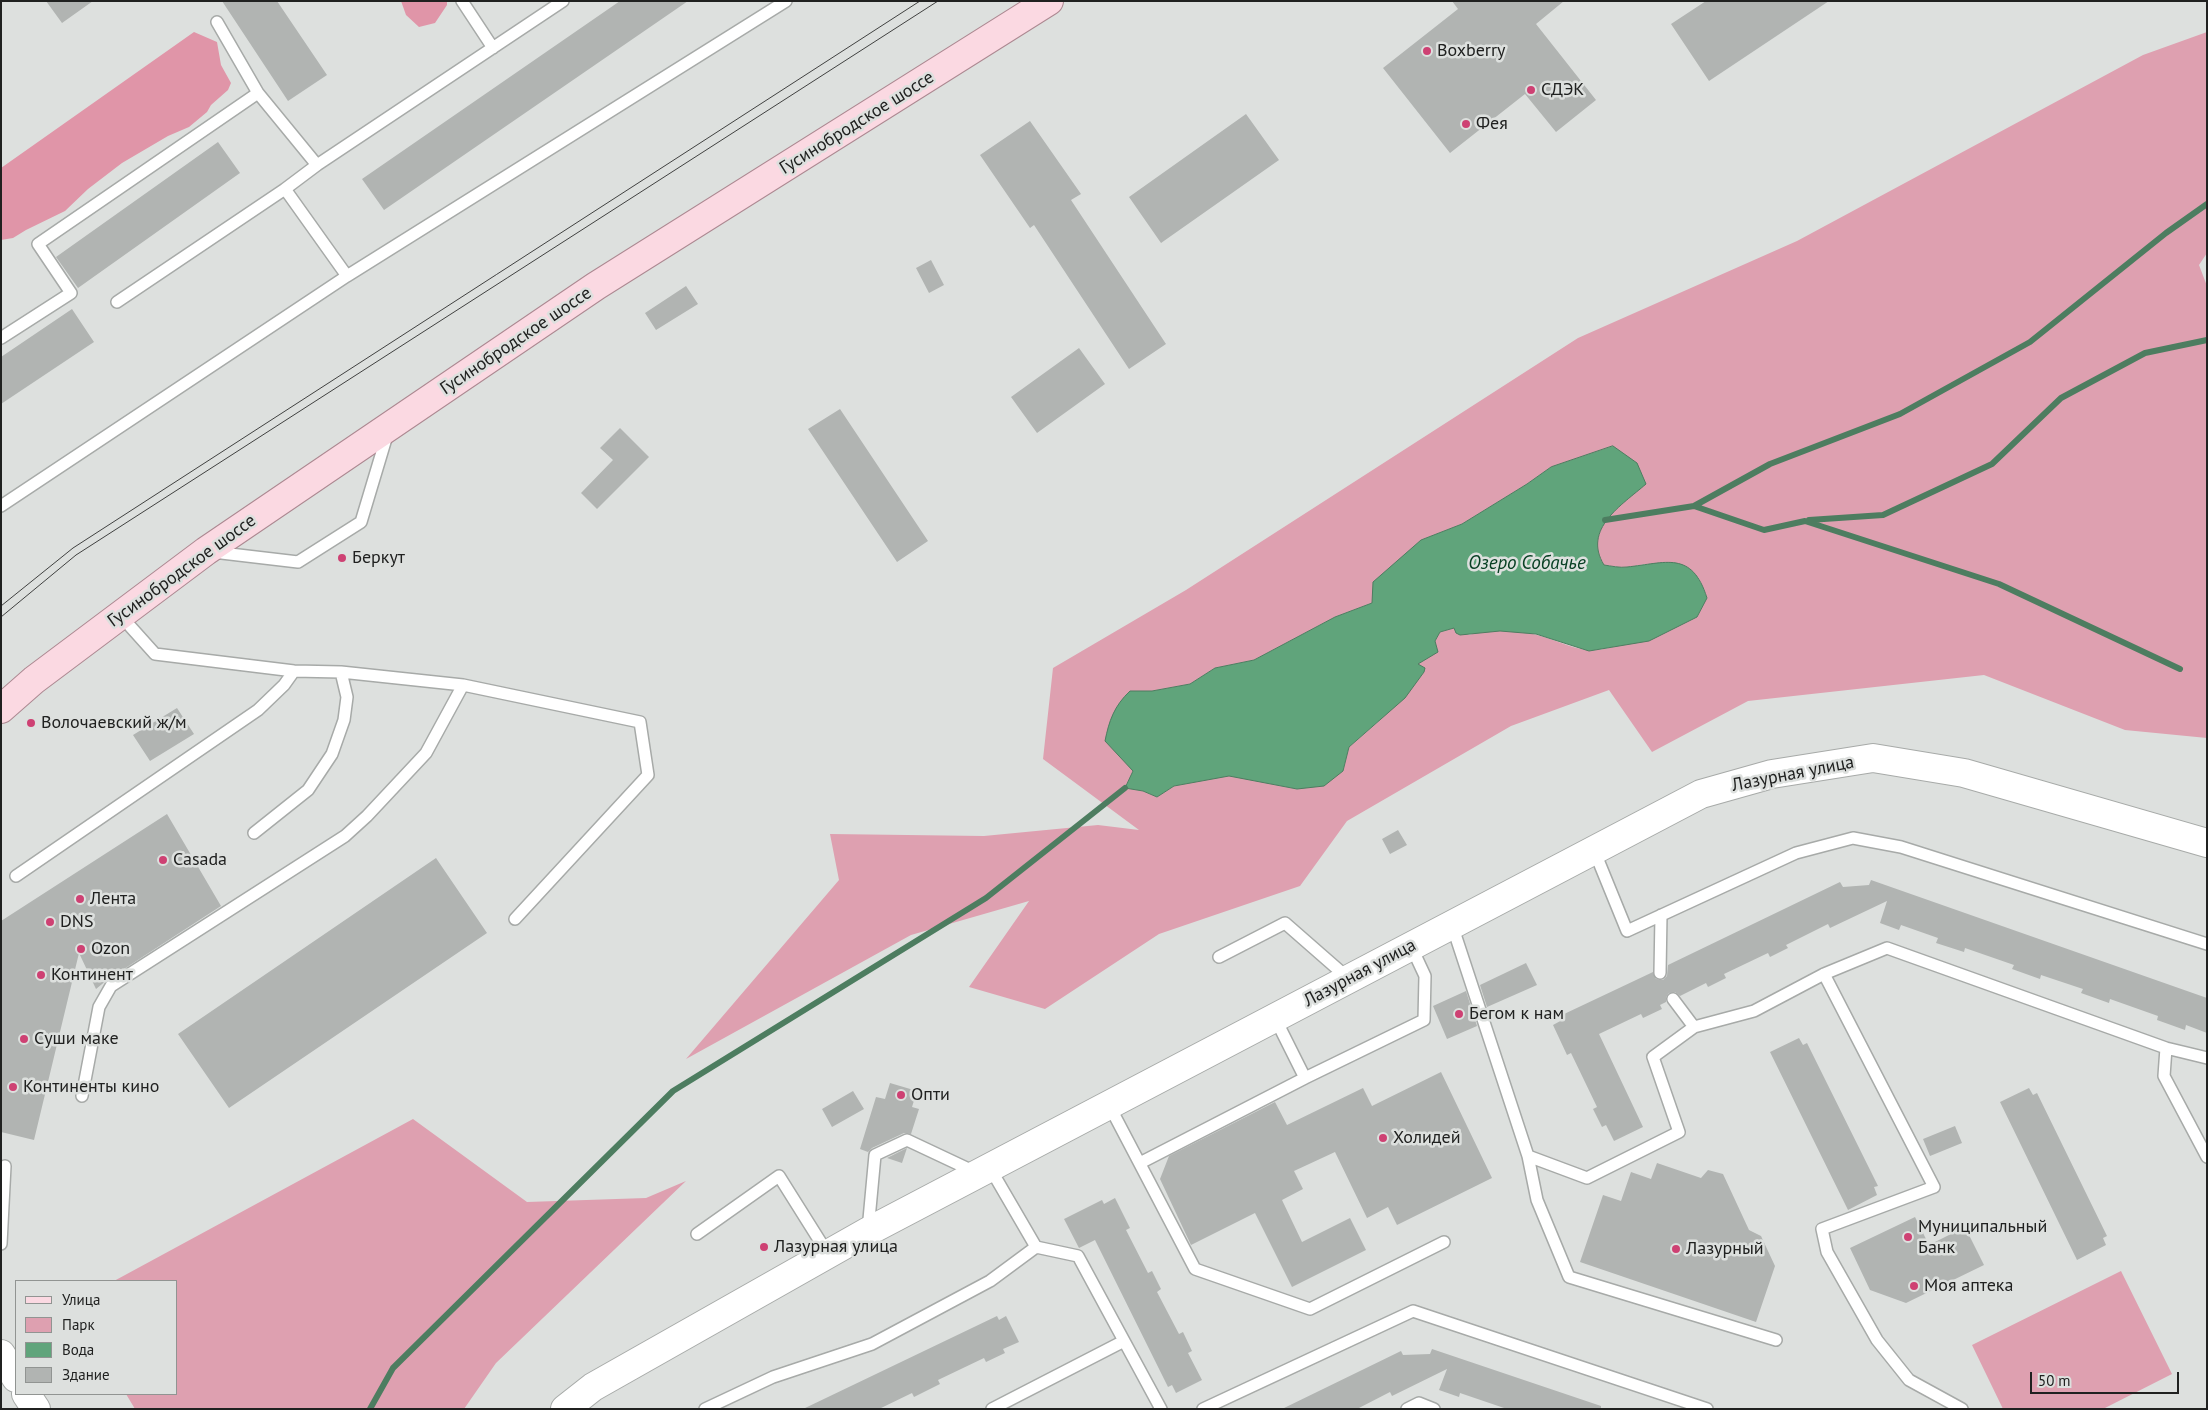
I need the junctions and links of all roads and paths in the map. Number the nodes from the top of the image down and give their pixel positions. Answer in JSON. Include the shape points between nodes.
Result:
{"nodes":[{"id":1,"x":462,"y":1,"type":"edge"},
{"id":2,"x":563,"y":1,"type":"edge"},
{"id":3,"x":786,"y":1,"type":"edge"},
{"id":4,"x":1049,"y":1,"type":"edge"},
{"id":5,"x":217,"y":22,"type":"dead end"},
{"id":6,"x":494,"y":48,"type":"junction"},
{"id":7,"x":258,"y":93,"type":"junction"},
{"id":8,"x":317,"y":165,"type":"junction"},
{"id":9,"x":285,"y":189,"type":"junction"},
{"id":10,"x":347,"y":276,"type":"junction"},
{"id":11,"x":117,"y":302,"type":"dead end"},
{"id":12,"x":1,"y":338,"type":"edge"},
{"id":13,"x":390,"y":426,"type":"junction"},
{"id":14,"x":1,"y":506,"type":"edge"},
{"id":15,"x":206,"y":551,"type":"junction"},
{"id":16,"x":120,"y":615,"type":"junction"},
{"id":17,"x":294,"y":671,"type":"junction"},
{"id":18,"x":340,"y":672,"type":"junction"},
{"id":19,"x":463,"y":685,"type":"junction"},
{"id":20,"x":1,"y":709,"type":"edge"},
{"id":21,"x":254,"y":833,"type":"dead end"},
{"id":22,"x":2207,"y":843,"type":"edge"},
{"id":23,"x":1594,"y":850,"type":"junction"},
{"id":24,"x":16,"y":876,"type":"dead end"},
{"id":25,"x":1660,"y":916,"type":"junction"},
{"id":26,"x":515,"y":920,"type":"dead end"},
{"id":27,"x":1452,"y":925,"type":"junction"},
{"id":28,"x":2207,"y":944,"type":"edge"},
{"id":29,"x":1411,"y":946,"type":"junction"},
{"id":30,"x":1218,"y":958,"type":"dead end"},
{"id":31,"x":1660,"y":973,"type":"dead end"},
{"id":32,"x":1824,"y":974,"type":"junction"},
{"id":33,"x":1349,"y":979,"type":"junction"},
{"id":34,"x":1673,"y":999,"type":"dead end"},
{"id":35,"x":1275,"y":1018,"type":"junction"},
{"id":36,"x":1694,"y":1027,"type":"junction"},
{"id":37,"x":2166,"y":1048,"type":"junction"},
{"id":38,"x":2207,"y":1058,"type":"edge"},
{"id":39,"x":1305,"y":1078,"type":"junction"},
{"id":40,"x":82,"y":1096,"type":"dead end"},
{"id":41,"x":1109,"y":1105,"type":"junction"},
{"id":42,"x":1528,"y":1156,"type":"junction"},
{"id":43,"x":2207,"y":1157,"type":"edge"},
{"id":44,"x":1140,"y":1163,"type":"junction"},
{"id":45,"x":4,"y":1166,"type":"dead end"},
{"id":46,"x":984,"y":1171,"type":"junction"},
{"id":47,"x":867,"y":1232,"type":"junction"},
{"id":48,"x":697,"y":1234,"type":"dead end"},
{"id":49,"x":1444,"y":1242,"type":"dead end"},
{"id":50,"x":1,"y":1244,"type":"edge"},
{"id":51,"x":1036,"y":1247,"type":"junction"},
{"id":52,"x":828,"y":1254,"type":"junction"},
{"id":53,"x":1124,"y":1340,"type":"junction"},
{"id":54,"x":1776,"y":1340,"type":"dead end"},
{"id":55,"x":1,"y":1354,"type":"edge"},
{"id":56,"x":15,"y":1376,"type":"edge"},
{"id":57,"x":27,"y":1395,"type":"edge"},
{"id":58,"x":36,"y":1409,"type":"edge"},
{"id":59,"x":565,"y":1409,"type":"edge"},
{"id":60,"x":705,"y":1409,"type":"edge"},
{"id":61,"x":992,"y":1409,"type":"edge"},
{"id":62,"x":1161,"y":1409,"type":"edge"},
{"id":63,"x":1203,"y":1409,"type":"edge"},
{"id":64,"x":1407,"y":1409,"type":"edge"},
{"id":65,"x":1434,"y":1409,"type":"edge"},
{"id":66,"x":1707,"y":1409,"type":"edge"},
{"id":67,"x":1962,"y":1409,"type":"edge"}],
"edges":[{"from":1,"to":6,"type":"lane"},
{"from":2,"to":6,"type":"lane"},
{"from":3,"to":10,"type":"lane"},
{"from":4,"to":13,"type":"main road","name":"Гусинобродское шоссе","via":[[596,286]]},
{"from":5,"to":7,"type":"lane"},
{"from":6,"to":8,"type":"lane"},
{"from":7,"to":8,"type":"lane"},
{"from":7,"to":12,"type":"lane","via":[[38,244],[71,293]]},
{"from":8,"to":9,"type":"lane"},
{"from":9,"to":10,"type":"lane"},
{"from":9,"to":11,"type":"lane"},
{"from":10,"to":14,"type":"lane"},
{"from":13,"to":15,"type":"main road","name":"Гусинобродское шоссе"},
{"from":13,"to":15,"type":"lane","via":[[361,522],[298,562]]},
{"from":15,"to":16,"type":"main road","name":"Гусинобродское шоссе"},
{"from":16,"to":17,"type":"lane","via":[[155,654]]},
{"from":16,"to":20,"type":"main road","name":"Гусинобродское шоссе"},
{"from":17,"to":18,"type":"lane"},
{"from":17,"to":24,"type":"lane","via":[[258,710]]},
{"from":18,"to":19,"type":"lane"},
{"from":18,"to":21,"type":"lane","via":[[347,697],[344,720],[332,754],[308,790]]},
{"from":19,"to":26,"type":"lane","via":[[640,722],[648,775]]},
{"from":19,"to":40,"type":"lane","via":[[426,753],[345,836],[111,986],[99,1007]]},
{"from":22,"to":23,"type":"street","name":"Лазурная улица","via":[[1964,773],[1873,758],[1772,774],[1701,794]]},
{"from":23,"to":25,"type":"lane","via":[[1627,931]]},
{"from":23,"to":27,"type":"street","name":"Лазурная улица"},
{"from":25,"to":28,"type":"lane","via":[[1796,853],[1853,838],[1901,847]]},
{"from":25,"to":31,"type":"lane"},
{"from":27,"to":29,"type":"street","name":"Лазурная улица"},
{"from":27,"to":42,"type":"lane"},
{"from":29,"to":33,"type":"street","name":"Лазурная улица"},
{"from":29,"to":39,"type":"lane","via":[[1425,976],[1424,1020]]},
{"from":30,"to":33,"type":"lane","via":[[1285,922]]},
{"from":32,"to":36,"type":"lane","via":[[1754,1011]]},
{"from":32,"to":37,"type":"lane","via":[[1887,948]]},
{"from":32,"to":67,"type":"lane","via":[[1934,1187],[1822,1229],[1827,1252],[1877,1340],[1909,1380]]},
{"from":33,"to":35,"type":"street","name":"Лазурная улица"},
{"from":34,"to":36,"type":"lane"},
{"from":35,"to":39,"type":"lane"},
{"from":35,"to":41,"type":"street","name":"Лазурная улица"},
{"from":36,"to":42,"type":"lane","via":[[1653,1057],[1679,1132],[1587,1178]]},
{"from":37,"to":38,"type":"lane"},
{"from":37,"to":43,"type":"lane","via":[[2164,1076]]},
{"from":39,"to":44,"type":"lane"},
{"from":41,"to":44,"type":"lane"},
{"from":41,"to":46,"type":"street","name":"Лазурная улица"},
{"from":42,"to":54,"type":"lane","via":[[1537,1200],[1570,1277]]},
{"from":44,"to":49,"type":"lane","via":[[1195,1269],[1310,1309]]},
{"from":45,"to":50,"type":"lane"},
{"from":46,"to":47,"type":"street","name":"Лазурная улица"},
{"from":46,"to":47,"type":"lane","via":[[907,1140],[874,1155]]},
{"from":46,"to":51,"type":"lane"},
{"from":47,"to":52,"type":"street","name":"Лазурная улица"},
{"from":48,"to":52,"type":"lane","via":[[779,1176]]},
{"from":51,"to":53,"type":"lane","via":[[1078,1256]]},
{"from":51,"to":60,"type":"lane","via":[[990,1281],[872,1344],[773,1377]]},
{"from":52,"to":59,"type":"street","name":"Лазурная улица","via":[[592,1387]]},
{"from":53,"to":61,"type":"lane"},
{"from":53,"to":62,"type":"lane"},
{"from":55,"to":56,"type":"street"},
{"from":57,"to":58,"type":"street"},
{"from":63,"to":66,"type":"lane","via":[[1413,1311]]},
{"from":64,"to":65,"type":"lane","via":[[1419,1403]]}]}
